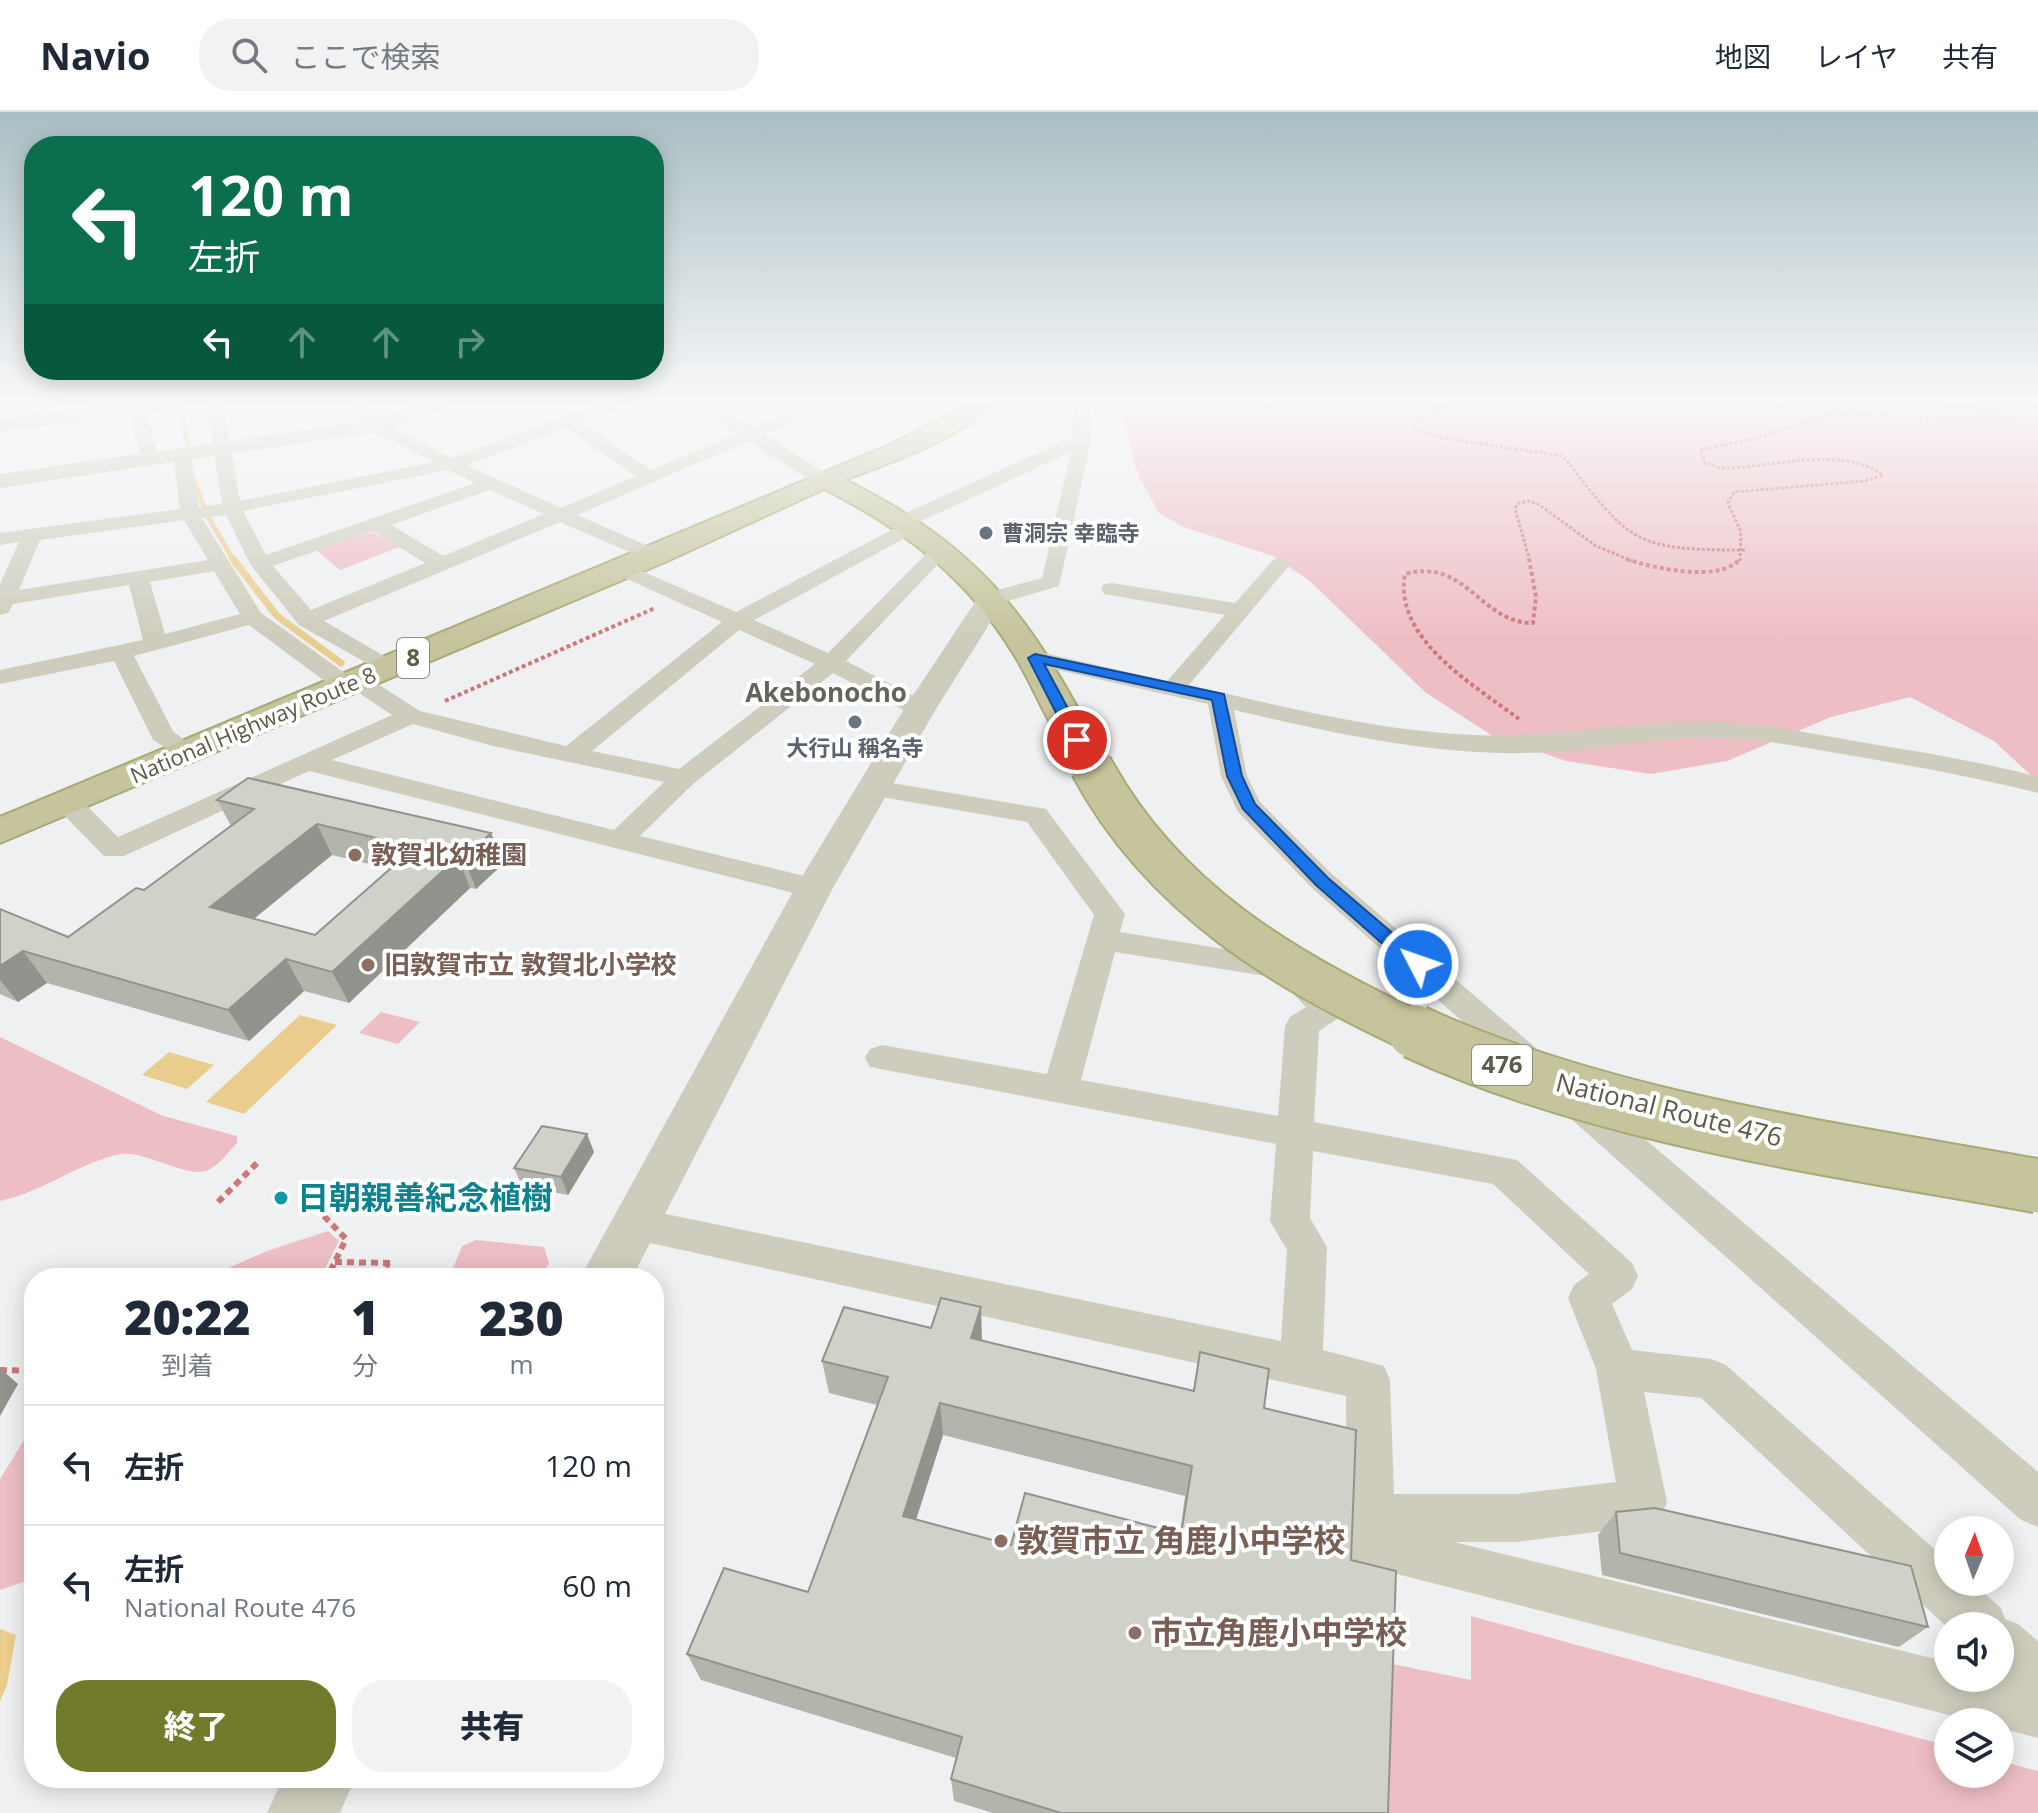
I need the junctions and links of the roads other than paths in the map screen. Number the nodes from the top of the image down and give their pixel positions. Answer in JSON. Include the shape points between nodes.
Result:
{"nodes":[{"id":1,"x":185,"y":478,"type":"edge"},
{"id":2,"x":229,"y":478,"type":"edge"},
{"id":3,"x":379,"y":478,"type":"edge"},
{"id":4,"x":480,"y":478,"type":"edge"},
{"id":5,"x":651,"y":478,"type":"edge"},
{"id":6,"x":827,"y":478,"type":"edge"},
{"id":7,"x":1003,"y":478,"type":"edge"},
{"id":8,"x":1074,"y":478,"type":"edge"},
{"id":9,"x":824,"y":479,"type":"junction"},
{"id":10,"x":491,"y":484,"type":"junction"},
{"id":11,"x":232,"y":508,"type":"junction"},
{"id":12,"x":190,"y":514,"type":"junction"},
{"id":13,"x":561,"y":516,"type":"junction"},
{"id":14,"x":376,"y":525,"type":"junction"},
{"id":15,"x":906,"y":525,"type":"junction"},
{"id":16,"x":32,"y":535,"type":"junction"},
{"id":17,"x":0,"y":539,"type":"edge"},
{"id":18,"x":941,"y":550,"type":"junction"},
{"id":19,"x":655,"y":556,"type":"junction"},
{"id":20,"x":220,"y":564,"type":"junction"},
{"id":21,"x":260,"y":564,"type":"junction"},
{"id":22,"x":1280,"y":564,"type":"dead end"},
{"id":23,"x":443,"y":565,"type":"junction"},
{"id":24,"x":623,"y":570,"type":"junction"},
{"id":25,"x":138,"y":578,"type":"junction"},
{"id":26,"x":1112,"y":589,"type":"dead end"},
{"id":27,"x":991,"y":599,"type":"junction"},
{"id":28,"x":2,"y":604,"type":"edge"},
{"id":29,"x":1240,"y":611,"type":"junction"},
{"id":30,"x":253,"y":617,"type":"junction"},
{"id":31,"x":307,"y":620,"type":"junction"},
{"id":32,"x":737,"y":621,"type":"junction"},
{"id":33,"x":156,"y":644,"type":"junction"},
{"id":34,"x":121,"y":653,"type":"junction"},
{"id":35,"x":1035,"y":658,"type":"junction"},
{"id":36,"x":831,"y":663,"type":"junction"},
{"id":37,"x":388,"y":668,"type":"junction"},
{"id":38,"x":0,"y":677,"type":"edge"},
{"id":39,"x":352,"y":684,"type":"junction"},
{"id":40,"x":1174,"y":688,"type":"junction"},
{"id":41,"x":1219,"y":697,"type":"junction"},
{"id":42,"x":920,"y":709,"type":"junction"},
{"id":43,"x":411,"y":716,"type":"junction"},
{"id":44,"x":187,"y":753,"type":"junction"},
{"id":45,"x":572,"y":754,"type":"junction"},
{"id":46,"x":306,"y":762,"type":"junction"},
{"id":47,"x":684,"y":778,"type":"junction"},
{"id":48,"x":2038,"y":785,"type":"edge"},
{"id":49,"x":874,"y":788,"type":"junction"},
{"id":50,"x":68,"y":803,"type":"junction"},
{"id":51,"x":0,"y":831,"type":"edge"},
{"id":52,"x":620,"y":840,"type":"junction"},
{"id":53,"x":814,"y":888,"type":"junction"},
{"id":54,"x":1103,"y":940,"type":"junction"},
{"id":55,"x":882,"y":1058,"type":"dead end"},
{"id":56,"x":1060,"y":1091,"type":"junction"},
{"id":57,"x":1296,"y":1133,"type":"junction"},
{"id":58,"x":2038,"y":1186,"type":"edge"},
{"id":59,"x":637,"y":1225,"type":"junction"},
{"id":60,"x":612,"y":1268,"type":"edge"},
{"id":61,"x":1301,"y":1365,"type":"junction"},
{"id":62,"x":1618,"y":1369,"type":"junction"},
{"id":63,"x":2038,"y":1503,"type":"edge"},
{"id":64,"x":1371,"y":1518,"type":"junction"},
{"id":65,"x":1968,"y":1612,"type":"edge"},
{"id":66,"x":2014,"y":1655,"type":"edge"},
{"id":67,"x":2038,"y":1676,"type":"edge"},
{"id":68,"x":2038,"y":1711,"type":"edge"},
{"id":69,"x":316,"y":1788,"type":"edge"},
{"id":70,"x":302,"y":1813,"type":"edge"}],
"edges":[{"from":1,"to":12,"type":"street"},
{"from":2,"to":11,"type":"street"},
{"from":3,"to":11,"type":"street"},
{"from":4,"to":10,"type":"street"},
{"from":5,"to":13,"type":"street"},
{"from":6,"to":9,"type":"highway"},
{"from":7,"to":15,"type":"street"},
{"from":8,"to":27,"type":"street","via":[[1052,582]]},
{"from":9,"to":15,"type":"highway","name":"National Route 476","number":"476"},
{"from":9,"to":19,"type":"highway","name":"National Highway Route 8","number":"8"},
{"from":10,"to":13,"type":"street"},
{"from":10,"to":14,"type":"street"},
{"from":11,"to":12,"type":"street"},
{"from":11,"to":21,"type":"street"},
{"from":12,"to":16,"type":"street"},
{"from":12,"to":20,"type":"street"},
{"from":13,"to":19,"type":"street"},
{"from":13,"to":23,"type":"street"},
{"from":14,"to":21,"type":"street"},
{"from":14,"to":23,"type":"street"},
{"from":15,"to":18,"type":"highway","name":"National Route 476","number":"476"},
{"from":15,"to":32,"type":"street"},
{"from":16,"to":17,"type":"street"},
{"from":16,"to":28,"type":"street"},
{"from":18,"to":27,"type":"highway","name":"National Route 476","number":"476"},
{"from":18,"to":36,"type":"street"},
{"from":19,"to":24,"type":"highway","name":"National Highway Route 8","number":"8"},
{"from":20,"to":25,"type":"street"},
{"from":20,"to":30,"type":"street"},
{"from":21,"to":31,"type":"street"},
{"from":22,"to":29,"type":"street"},
{"from":23,"to":31,"type":"street"},
{"from":24,"to":32,"type":"street"},
{"from":24,"to":37,"type":"highway","name":"National Highway Route 8","number":"8"},
{"from":25,"to":28,"type":"street"},
{"from":25,"to":33,"type":"street"},
{"from":26,"to":29,"type":"street"},
{"from":27,"to":35,"type":"highway","name":"National Route 476","number":"476"},
{"from":27,"to":42,"type":"street"},
{"from":29,"to":40,"type":"street"},
{"from":30,"to":33,"type":"street"},
{"from":30,"to":39,"type":"street"},
{"from":31,"to":37,"type":"street"},
{"from":32,"to":36,"type":"street"},
{"from":32,"to":45,"type":"street"},
{"from":33,"to":34,"type":"street"},
{"from":34,"to":38,"type":"street"},
{"from":34,"to":44,"type":"street","via":[[162,735]]},
{"from":35,"to":40,"type":"street"},
{"from":35,"to":58,"type":"highway","name":"National Route 476","number":"476","bridge":true,"via":[[1119,815],[1179,884],[1275,958],[1389,1022],[1605,1098],[1779,1138]]},
{"from":36,"to":42,"type":"street"},
{"from":36,"to":47,"type":"street"},
{"from":37,"to":39,"type":"highway","name":"National Highway Route 8","number":"8"},
{"from":39,"to":43,"type":"street"},
{"from":39,"to":44,"type":"highway","name":"National Highway Route 8","number":"8"},
{"from":40,"to":41,"type":"street"},
{"from":41,"to":48,"type":"street","via":[[1350,729],[1472,743],[1551,744],[1647,732],[1722,730],[1986,771]]},
{"from":41,"to":63,"type":"street","via":[[1234,776],[1248,806],[1270,830],[1334,892]]},
{"from":42,"to":49,"type":"street"},
{"from":43,"to":45,"type":"street"},
{"from":43,"to":46,"type":"street"},
{"from":44,"to":50,"type":"highway","name":"National Highway Route 8","number":"8"},
{"from":45,"to":47,"type":"street"},
{"from":46,"to":50,"type":"street","via":[[114,850]]},
{"from":46,"to":52,"type":"street"},
{"from":47,"to":52,"type":"street"},
{"from":49,"to":53,"type":"street"},
{"from":49,"to":54,"type":"street","via":[[1036,815],[1110,914]]},
{"from":50,"to":51,"type":"highway","name":"National Highway Route 8","number":"8"},
{"from":52,"to":53,"type":"street"},
{"from":53,"to":59,"type":"street"},
{"from":54,"to":56,"type":"street"},
{"from":54,"to":57,"type":"street","via":[[1288,969],[1328,1009],[1302,1026]]},
{"from":55,"to":56,"type":"street"},
{"from":56,"to":57,"type":"street"},
{"from":57,"to":61,"type":"street","via":[[1290,1221],[1307,1247]]},
{"from":57,"to":62,"type":"street","via":[[1504,1171],[1618,1276],[1589,1298]]},
{"from":59,"to":60,"type":"street"},
{"from":59,"to":61,"type":"street"},
{"from":61,"to":64,"type":"street","via":[[1368,1380]]},
{"from":62,"to":64,"type":"street","via":[[1643,1502],[1516,1518]]},
{"from":62,"to":65,"type":"street","via":[[1711,1379]]},
{"from":64,"to":68,"type":"street","via":[[1371,1546]]},
{"from":66,"to":67,"type":"street"},
{"from":69,"to":70,"type":"street"}]}
